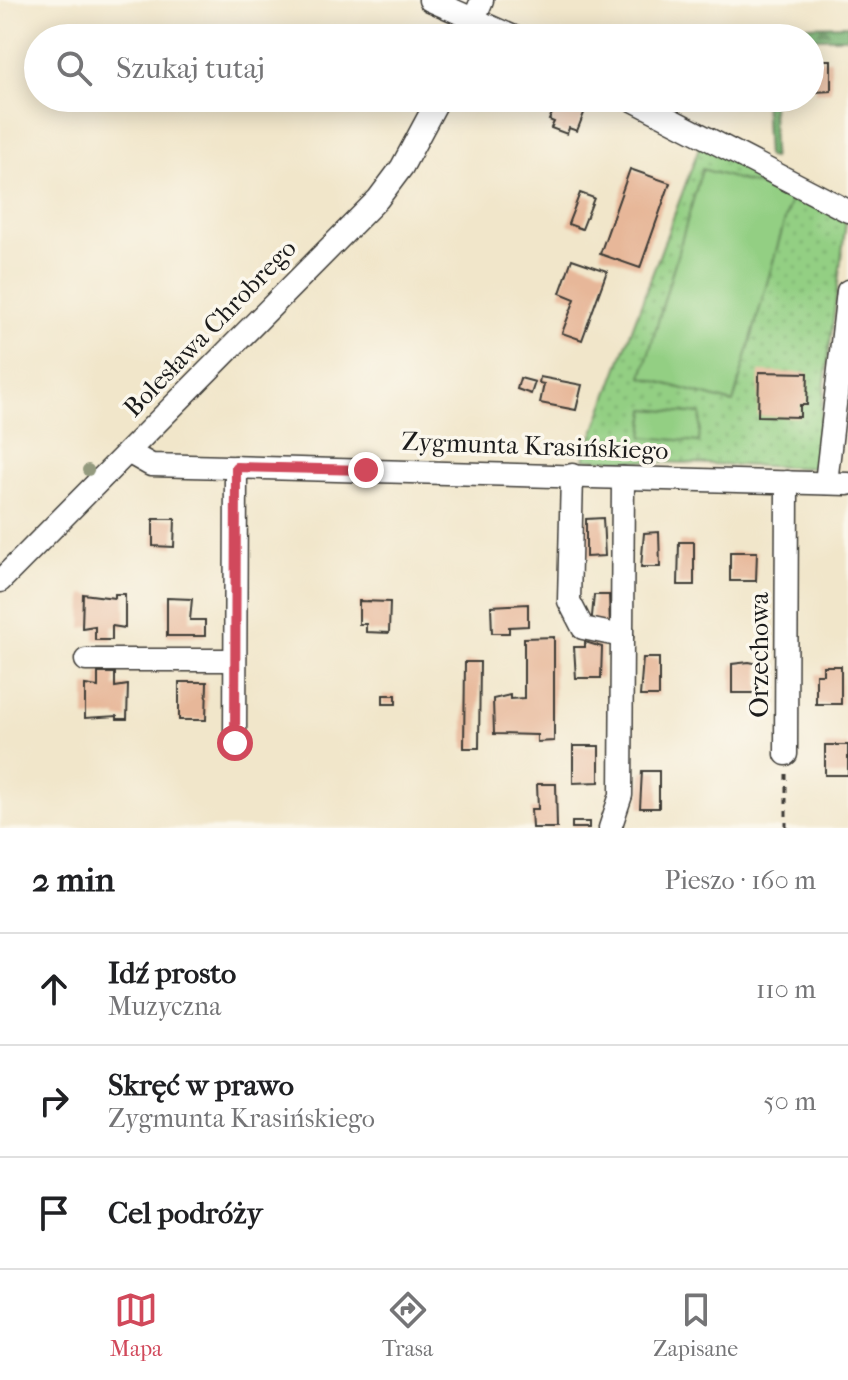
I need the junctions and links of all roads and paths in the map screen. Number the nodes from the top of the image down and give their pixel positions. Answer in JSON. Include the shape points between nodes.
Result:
{"nodes":[{"id":1,"x":430,"y":0,"type":"edge"},
{"id":2,"x":474,"y":19,"type":"edge"},
{"id":3,"x":431,"y":112,"type":"edge"},
{"id":4,"x":656,"y":112,"type":"edge"},
{"id":5,"x":848,"y":211,"type":"edge"},
{"id":6,"x":848,"y":291,"type":"edge"},
{"id":7,"x":128,"y":452,"type":"junction"},
{"id":8,"x":236,"y":467,"type":"junction"},
{"id":9,"x":572,"y":475,"type":"junction"},
{"id":10,"x":623,"y":478,"type":"junction"},
{"id":11,"x":787,"y":482,"type":"junction"},
{"id":12,"x":837,"y":483,"type":"edge"},
{"id":13,"x":0,"y":581,"type":"edge"},
{"id":14,"x":622,"y":636,"type":"junction"},
{"id":15,"x":86,"y":660,"type":"dead end"},
{"id":16,"x":234,"y":660,"type":"junction"},
{"id":17,"x":235,"y":743,"type":"dead end"},
{"id":18,"x":786,"y":754,"type":"joint"},
{"id":19,"x":610,"y":828,"type":"edge"},
{"id":20,"x":786,"y":828,"type":"edge"}],
"edges":[{"from":1,"to":2,"type":"street"},
{"from":3,"to":7,"type":"street","name":"Bolesława Chrobrego","via":[[378,199]]},
{"from":4,"to":5,"type":"street"},
{"from":6,"to":12,"type":"street"},
{"from":7,"to":8,"type":"street","name":"Zygmunta Krasińskiego","via":[[151,465]]},
{"from":7,"to":13,"type":"street","name":"Bolesława Chrobrego"},
{"from":8,"to":9,"type":"street","name":"Zygmunta Krasińskiego"},
{"from":8,"to":16,"type":"street"},
{"from":9,"to":10,"type":"street","name":"Zygmunta Krasińskiego"},
{"from":9,"to":14,"type":"street","via":[[569,601],[583,628]]},
{"from":10,"to":11,"type":"street","name":"Zygmunta Krasińskiego"},
{"from":10,"to":14,"type":"street"},
{"from":11,"to":12,"type":"street","name":"Zygmunta Krasińskiego"},
{"from":11,"to":18,"type":"street","name":"Orzechowa"},
{"from":14,"to":19,"type":"street","via":[[621,795]]},
{"from":15,"to":16,"type":"street"},
{"from":16,"to":17,"type":"street"},
{"from":18,"to":20,"type":"path","name":"Orzechowa"}]}
